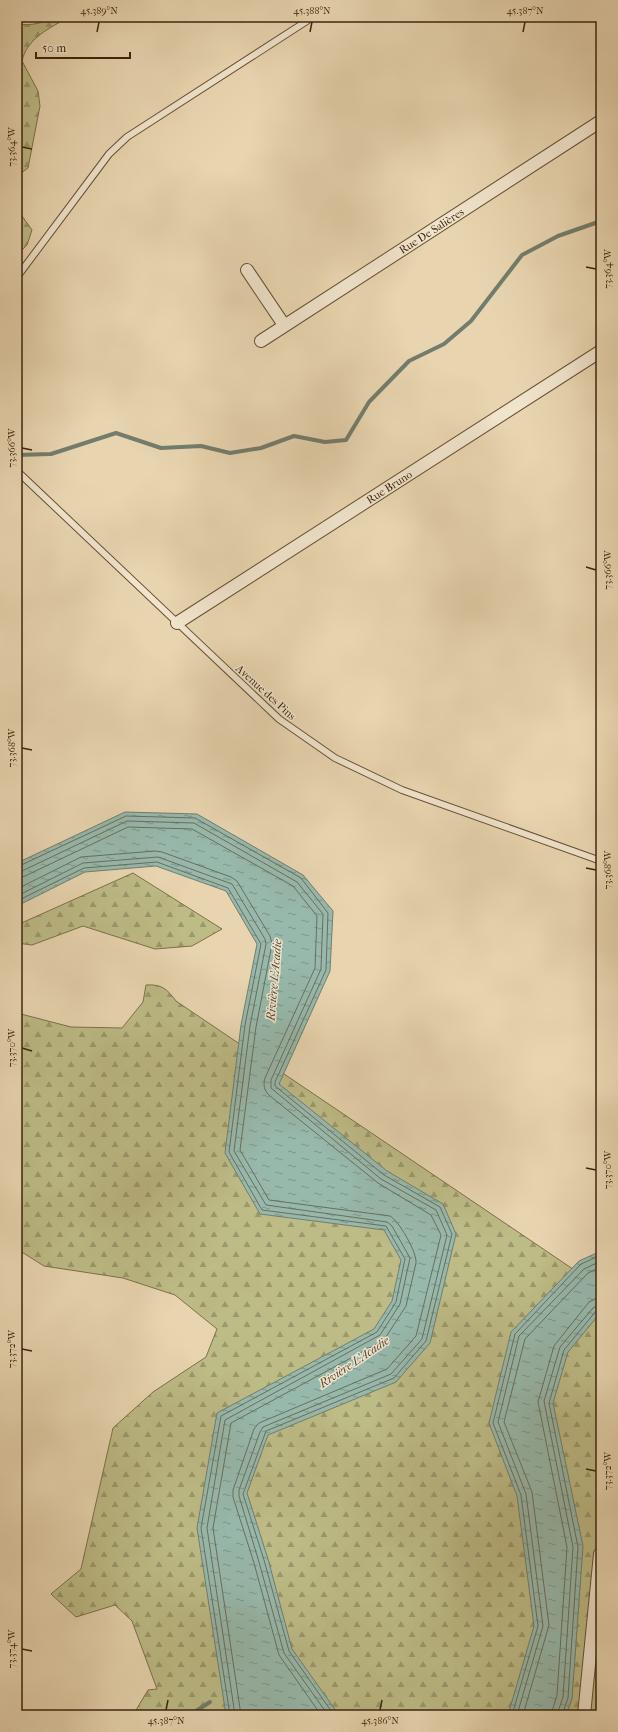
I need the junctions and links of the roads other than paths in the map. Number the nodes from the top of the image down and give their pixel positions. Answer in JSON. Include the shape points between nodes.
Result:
{"nodes":[{"id":1,"x":313,"y":17,"type":"edge"},
{"id":2,"x":601,"y":122,"type":"edge"},
{"id":3,"x":247,"y":270,"type":"dead end"},
{"id":4,"x":17,"y":277,"type":"edge"},
{"id":5,"x":284,"y":325,"type":"junction"},
{"id":6,"x":261,"y":341,"type":"dead end"},
{"id":7,"x":601,"y":351,"type":"edge"},
{"id":8,"x":17,"y":471,"type":"edge"},
{"id":9,"x":177,"y":623,"type":"junction"},
{"id":10,"x":601,"y":861,"type":"edge"},
{"id":11,"x":600,"y":1554,"type":"edge"},
{"id":12,"x":584,"y":1715,"type":"edge"}],
"edges":[{"from":1,"to":4,"type":"lane","via":[[127,137],[109,154]]},
{"from":2,"to":5,"type":"street","name":"Rue De Salières"},
{"from":3,"to":5,"type":"street"},
{"from":5,"to":6,"type":"street","name":"Rue De Salières"},
{"from":7,"to":9,"type":"street","name":"Rue Bruno"},
{"from":8,"to":9,"type":"lane","name":"Avenue des Pins"},
{"from":9,"to":10,"type":"lane","name":"Avenue des Pins","via":[[279,719],[335,758],[402,790]]},
{"from":11,"to":12,"type":"street"}]}
